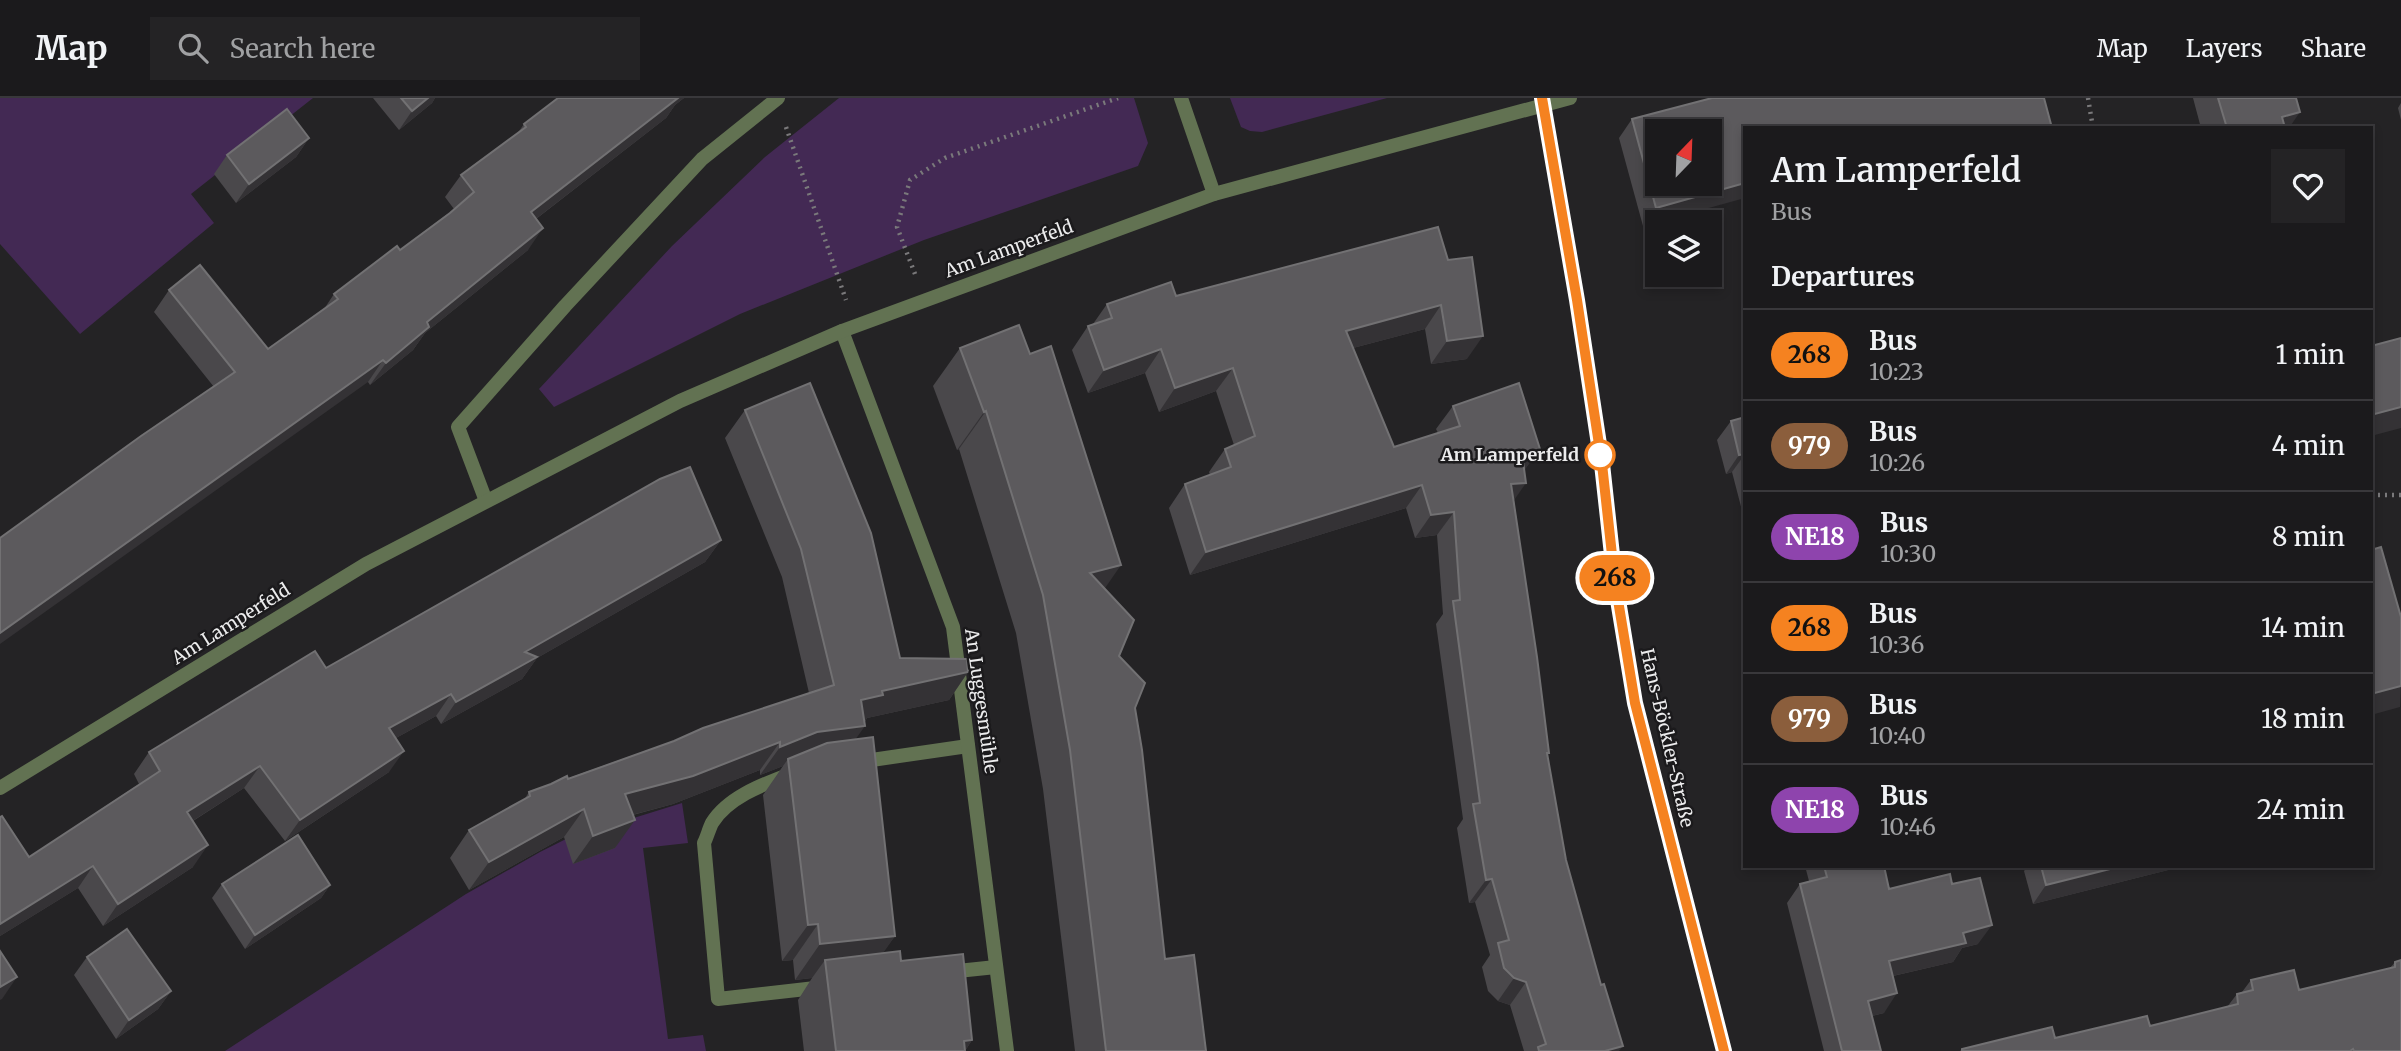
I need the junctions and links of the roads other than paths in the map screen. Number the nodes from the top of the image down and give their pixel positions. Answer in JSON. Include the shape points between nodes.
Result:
{"nodes":[{"id":1,"x":1181,"y":98,"type":"edge"},
{"id":2,"x":1570,"y":98,"type":"edge"},
{"id":3,"x":777,"y":99,"type":"edge"},
{"id":4,"x":1542,"y":101,"type":"edge"},
{"id":5,"x":1214,"y":194,"type":"junction"},
{"id":6,"x":849,"y":329,"type":"junction"},
{"id":7,"x":486,"y":500,"type":"junction"},
{"id":8,"x":968,"y":746,"type":"junction"},
{"id":9,"x":838,"y":765,"type":"edge"},
{"id":10,"x":799,"y":771,"type":"edge"},
{"id":11,"x":0,"y":788,"type":"edge"},
{"id":12,"x":996,"y":967,"type":"junction"},
{"id":13,"x":930,"y":974,"type":"edge"},
{"id":14,"x":837,"y":985,"type":"edge"},
{"id":15,"x":1007,"y":1051,"type":"edge"},
{"id":16,"x":1724,"y":1051,"type":"edge"}],
"edges":[{"from":1,"to":5,"type":"street"},
{"from":2,"to":4,"type":"street","name":"Am Lamperfeld"},
{"from":3,"to":7,"type":"street","via":[[702,159],[458,427]]},
{"from":4,"to":5,"type":"street","name":"Am Lamperfeld"},
{"from":4,"to":16,"type":"main road","name":"Hans-Böckler-Straße","via":[[1577,300],[1635,703]]},
{"from":5,"to":6,"type":"street","name":"Am Lamperfeld"},
{"from":6,"to":7,"type":"street","name":"Am Lamperfeld","via":[[680,401]]},
{"from":6,"to":8,"type":"street","name":"An Luggesmühle","via":[[953,627]]},
{"from":7,"to":11,"type":"street","name":"Am Lamperfeld","via":[[366,564]]},
{"from":8,"to":9,"type":"street"},
{"from":8,"to":12,"type":"street","name":"An Luggesmühle"},
{"from":10,"to":14,"type":"street","via":[[759,786],[730,805],[713,822],[704,843],[718,999]]},
{"from":12,"to":13,"type":"street"},
{"from":12,"to":15,"type":"street","name":"An Luggesmühle"}]}
